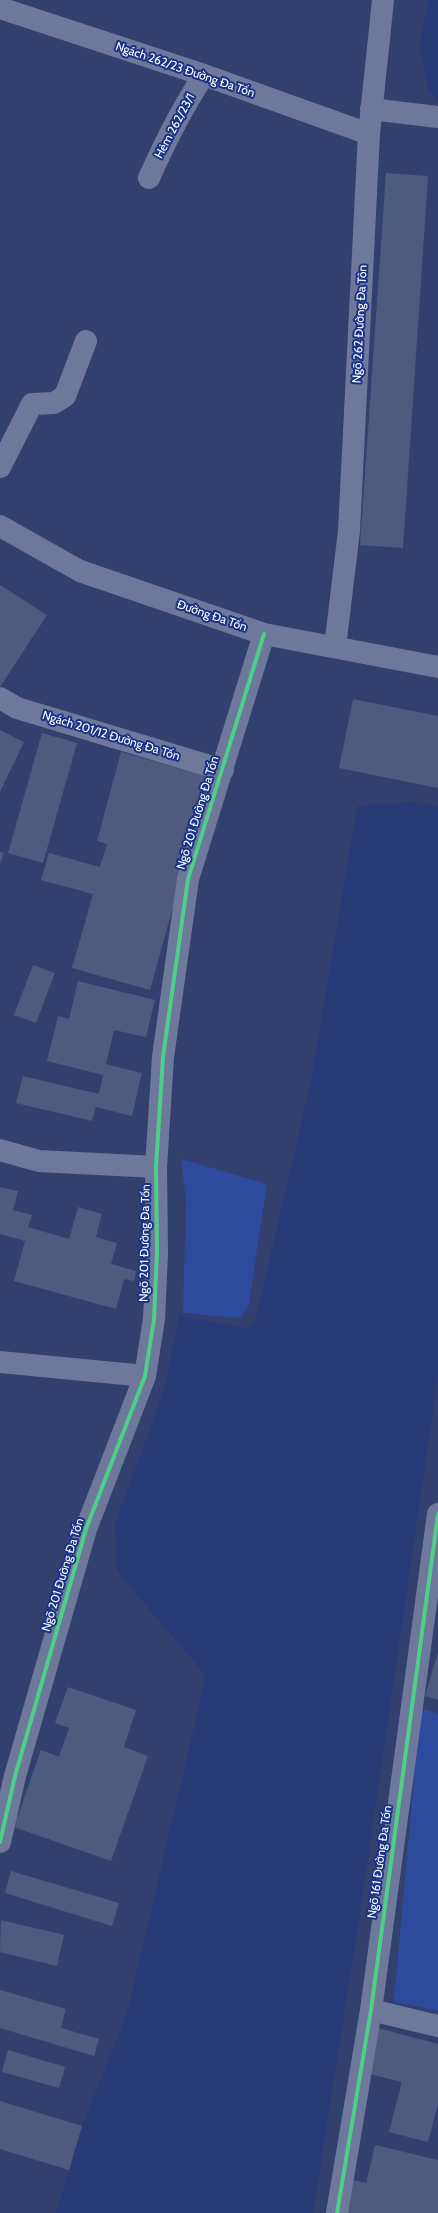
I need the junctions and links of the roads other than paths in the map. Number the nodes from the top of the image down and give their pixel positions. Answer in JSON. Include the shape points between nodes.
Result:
{"nodes":[{"id":1,"x":383,"y":0,"type":"edge"},
{"id":2,"x":0,"y":8,"type":"edge"},
{"id":3,"x":204,"y":75,"type":"junction"},
{"id":4,"x":371,"y":109,"type":"junction"},
{"id":5,"x":438,"y":117,"type":"edge"},
{"id":6,"x":369,"y":134,"type":"junction"},
{"id":7,"x":149,"y":178,"type":"dead end"},
{"id":8,"x":86,"y":341,"type":"dead end"},
{"id":9,"x":0,"y":467,"type":"edge"},
{"id":10,"x":0,"y":526,"type":"edge"},
{"id":11,"x":264,"y":634,"type":"junction"},
{"id":12,"x":335,"y":648,"type":"junction"},
{"id":13,"x":438,"y":666,"type":"edge"},
{"id":14,"x":0,"y":698,"type":"edge"},
{"id":15,"x":223,"y":770,"type":"junction"},
{"id":16,"x":0,"y":1150,"type":"edge"},
{"id":17,"x":156,"y":1167,"type":"junction"},
{"id":18,"x":0,"y":1362,"type":"edge"},
{"id":19,"x":145,"y":1376,"type":"junction"},
{"id":20,"x":438,"y":1514,"type":"edge"},
{"id":21,"x":8,"y":1772,"type":"edge"},
{"id":22,"x":0,"y":1842,"type":"edge"},
{"id":23,"x":370,"y":2010,"type":"junction"},
{"id":24,"x":438,"y":2026,"type":"edge"},
{"id":25,"x":337,"y":2213,"type":"edge"}],
"edges":[{"from":1,"to":4,"type":"street","name":"Ngõ 262 Đường Đa Tôn"},
{"from":2,"to":3,"type":"street","name":"Ngách 262/23 Đường Đa Tốn"},
{"from":3,"to":6,"type":"street","name":"Ngách 262/23 Đường Đa Tốn"},
{"from":3,"to":7,"type":"street","name":"Hẻm 262/23/1","via":[[166,139]]},
{"from":4,"to":5,"type":"street"},
{"from":4,"to":6,"type":"street","name":"Ngõ 262 Đường Đa Tôn"},
{"from":6,"to":12,"type":"street","name":"Ngõ 262 Đường Đa Tôn","via":[[349,531]]},
{"from":8,"to":9,"type":"street","via":[[65,396],[54,403],[32,404]]},
{"from":10,"to":11,"type":"street","name":"Đường Đa Tốn","via":[[80,571]]},
{"from":11,"to":12,"type":"street","name":"Đường Đa Tốn"},
{"from":11,"to":15,"type":"street","name":"Ngõ 201 Đường Đa Tốn"},
{"from":12,"to":13,"type":"street","name":"Đường Đa Tốn"},
{"from":14,"to":15,"type":"street","name":"Ngách 201/12 Đường Đa Tốn","via":[[17,708]]},
{"from":15,"to":17,"type":"street","name":"Ngõ 201 Đường Đa Tốn","via":[[188,879],[163,1057]]},
{"from":16,"to":17,"type":"street","via":[[39,1161]]},
{"from":17,"to":19,"type":"street","name":"Ngõ 201 Đường Đa Tốn","via":[[157,1253],[154,1319]]},
{"from":18,"to":19,"type":"street"},
{"from":19,"to":21,"type":"street","name":"Ngõ 201 Đường Đa Tốn","via":[[86,1529]]},
{"from":20,"to":23,"type":"street","name":"Ngõ 161 Đường Đa Tốn"},
{"from":21,"to":22,"type":"street","name":"Ngõ 201 Đường Đa Tốn"},
{"from":23,"to":24,"type":"street"},
{"from":23,"to":25,"type":"street","name":"Ngõ 161 Đường Đa Tốn"}]}
